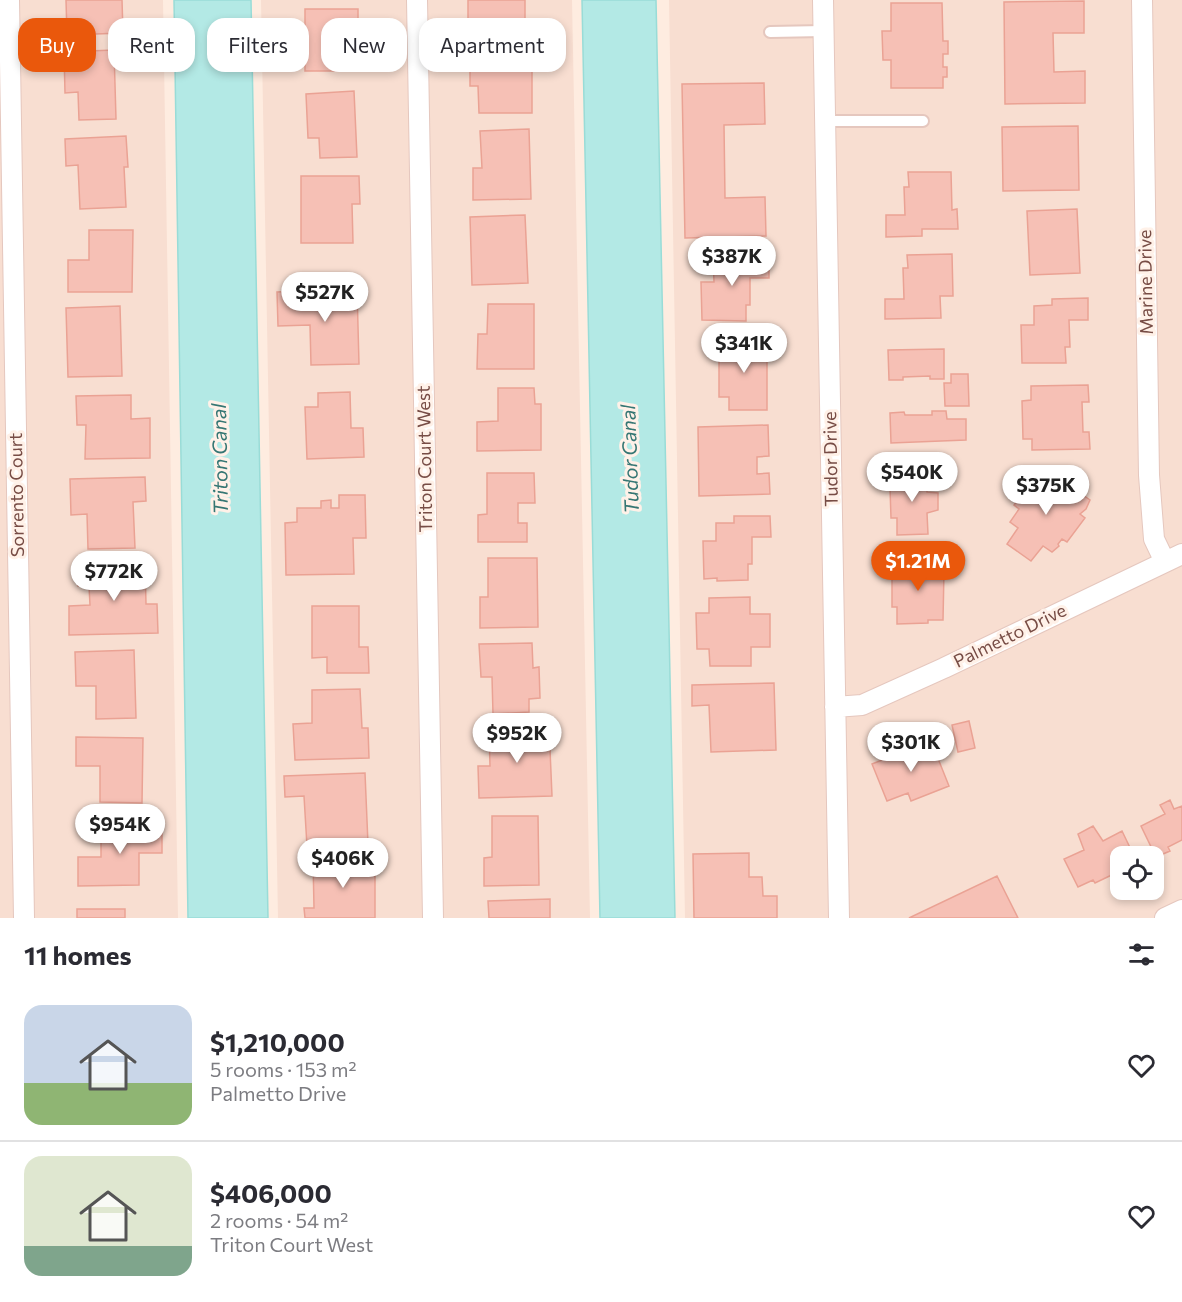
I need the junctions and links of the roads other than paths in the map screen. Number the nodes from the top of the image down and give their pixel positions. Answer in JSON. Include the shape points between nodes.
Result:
{"nodes":[{"id":1,"x":9,"y":0,"type":"edge"},
{"id":2,"x":417,"y":0,"type":"edge"},
{"id":3,"x":822,"y":0,"type":"edge"},
{"id":4,"x":1142,"y":0,"type":"edge"},
{"id":5,"x":770,"y":32,"type":"dead end"},
{"id":6,"x":823,"y":32,"type":"junction"},
{"id":7,"x":825,"y":121,"type":"junction"},
{"id":8,"x":923,"y":121,"type":"dead end"},
{"id":9,"x":5,"y":124,"type":"edge"},
{"id":10,"x":1173,"y":558,"type":"edge"},
{"id":11,"x":835,"y":706,"type":"junction"},
{"id":12,"x":1182,"y":910,"type":"edge"},
{"id":13,"x":24,"y":918,"type":"edge"},
{"id":14,"x":433,"y":918,"type":"edge"},
{"id":15,"x":839,"y":918,"type":"edge"},
{"id":16,"x":1165,"y":918,"type":"edge"}],
"edges":[{"from":1,"to":9,"type":"street","name":"Sorrento Court"},
{"from":2,"to":14,"type":"street","name":"Triton Court West"},
{"from":3,"to":6,"type":"street","name":"Tudor Drive"},
{"from":4,"to":10,"type":"street","name":"Marine Drive","via":[[1149,475],[1154,539]]},
{"from":5,"to":6,"type":"lane"},
{"from":6,"to":7,"type":"street","name":"Tudor Drive"},
{"from":7,"to":8,"type":"lane"},
{"from":7,"to":11,"type":"street","name":"Tudor Drive"},
{"from":9,"to":13,"type":"street","name":"Sorrento Court"},
{"from":10,"to":11,"type":"street","name":"Palmetto Drive","via":[[862,705]]},
{"from":11,"to":15,"type":"street","name":"Tudor Drive"},
{"from":12,"to":16,"type":"street"}]}
